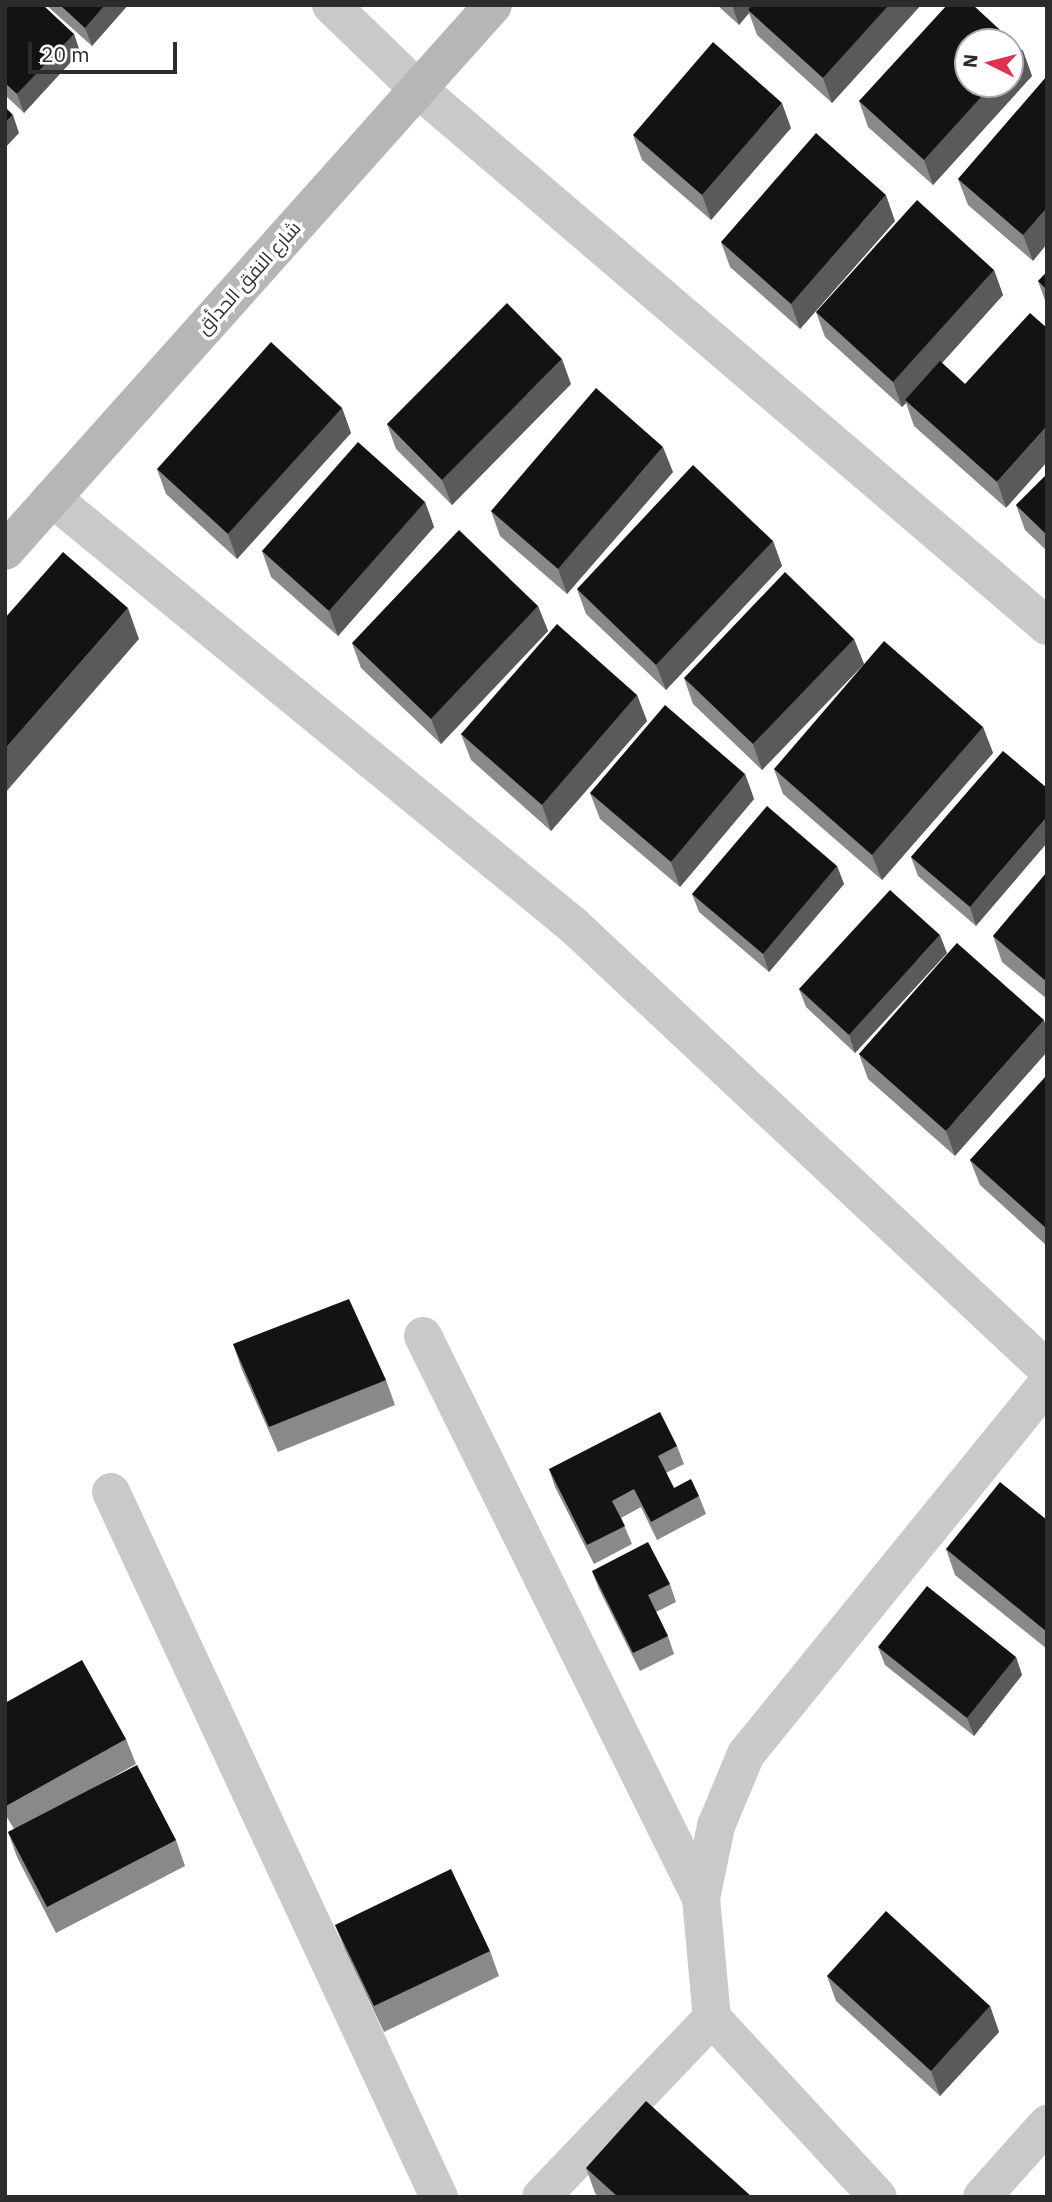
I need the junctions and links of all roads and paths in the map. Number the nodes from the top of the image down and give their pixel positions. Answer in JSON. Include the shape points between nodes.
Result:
{"nodes":[{"id":1,"x":331,"y":5,"type":"edge"},
{"id":2,"x":493,"y":5,"type":"edge"},
{"id":3,"x":418,"y":89,"type":"junction"},
{"id":4,"x":52,"y":498,"type":"junction"},
{"id":5,"x":5,"y":551,"type":"edge"},
{"id":6,"x":1047,"y":625,"type":"edge"},
{"id":7,"x":423,"y":1336,"type":"dead end"},
{"id":8,"x":1047,"y":1369,"type":"edge"},
{"id":9,"x":1047,"y":1384,"type":"edge"},
{"id":10,"x":111,"y":1492,"type":"dead end"},
{"id":11,"x":701,"y":1898,"type":"junction"},
{"id":12,"x":712,"y":2018,"type":"junction"},
{"id":13,"x":1047,"y":2124,"type":"edge"},
{"id":14,"x":439,"y":2197,"type":"edge"},
{"id":15,"x":541,"y":2197,"type":"edge"},
{"id":16,"x":878,"y":2197,"type":"edge"},
{"id":17,"x":982,"y":2197,"type":"edge"}],
"edges":[{"from":1,"to":3,"type":"street"},
{"from":2,"to":3,"type":"main road","name":"شارع النفق الحدأق"},
{"from":3,"to":4,"type":"main road","name":"شارع النفق الحدأق"},
{"from":3,"to":6,"type":"street"},
{"from":4,"to":5,"type":"main road","name":"شارع النفق الحدأق"},
{"from":4,"to":8,"type":"street","via":[[573,925]]},
{"from":7,"to":11,"type":"street"},
{"from":9,"to":11,"type":"street","via":[[746,1754],[716,1826]]},
{"from":10,"to":14,"type":"street"},
{"from":11,"to":12,"type":"street"},
{"from":12,"to":15,"type":"street"},
{"from":12,"to":16,"type":"street"},
{"from":13,"to":17,"type":"street"}]}
